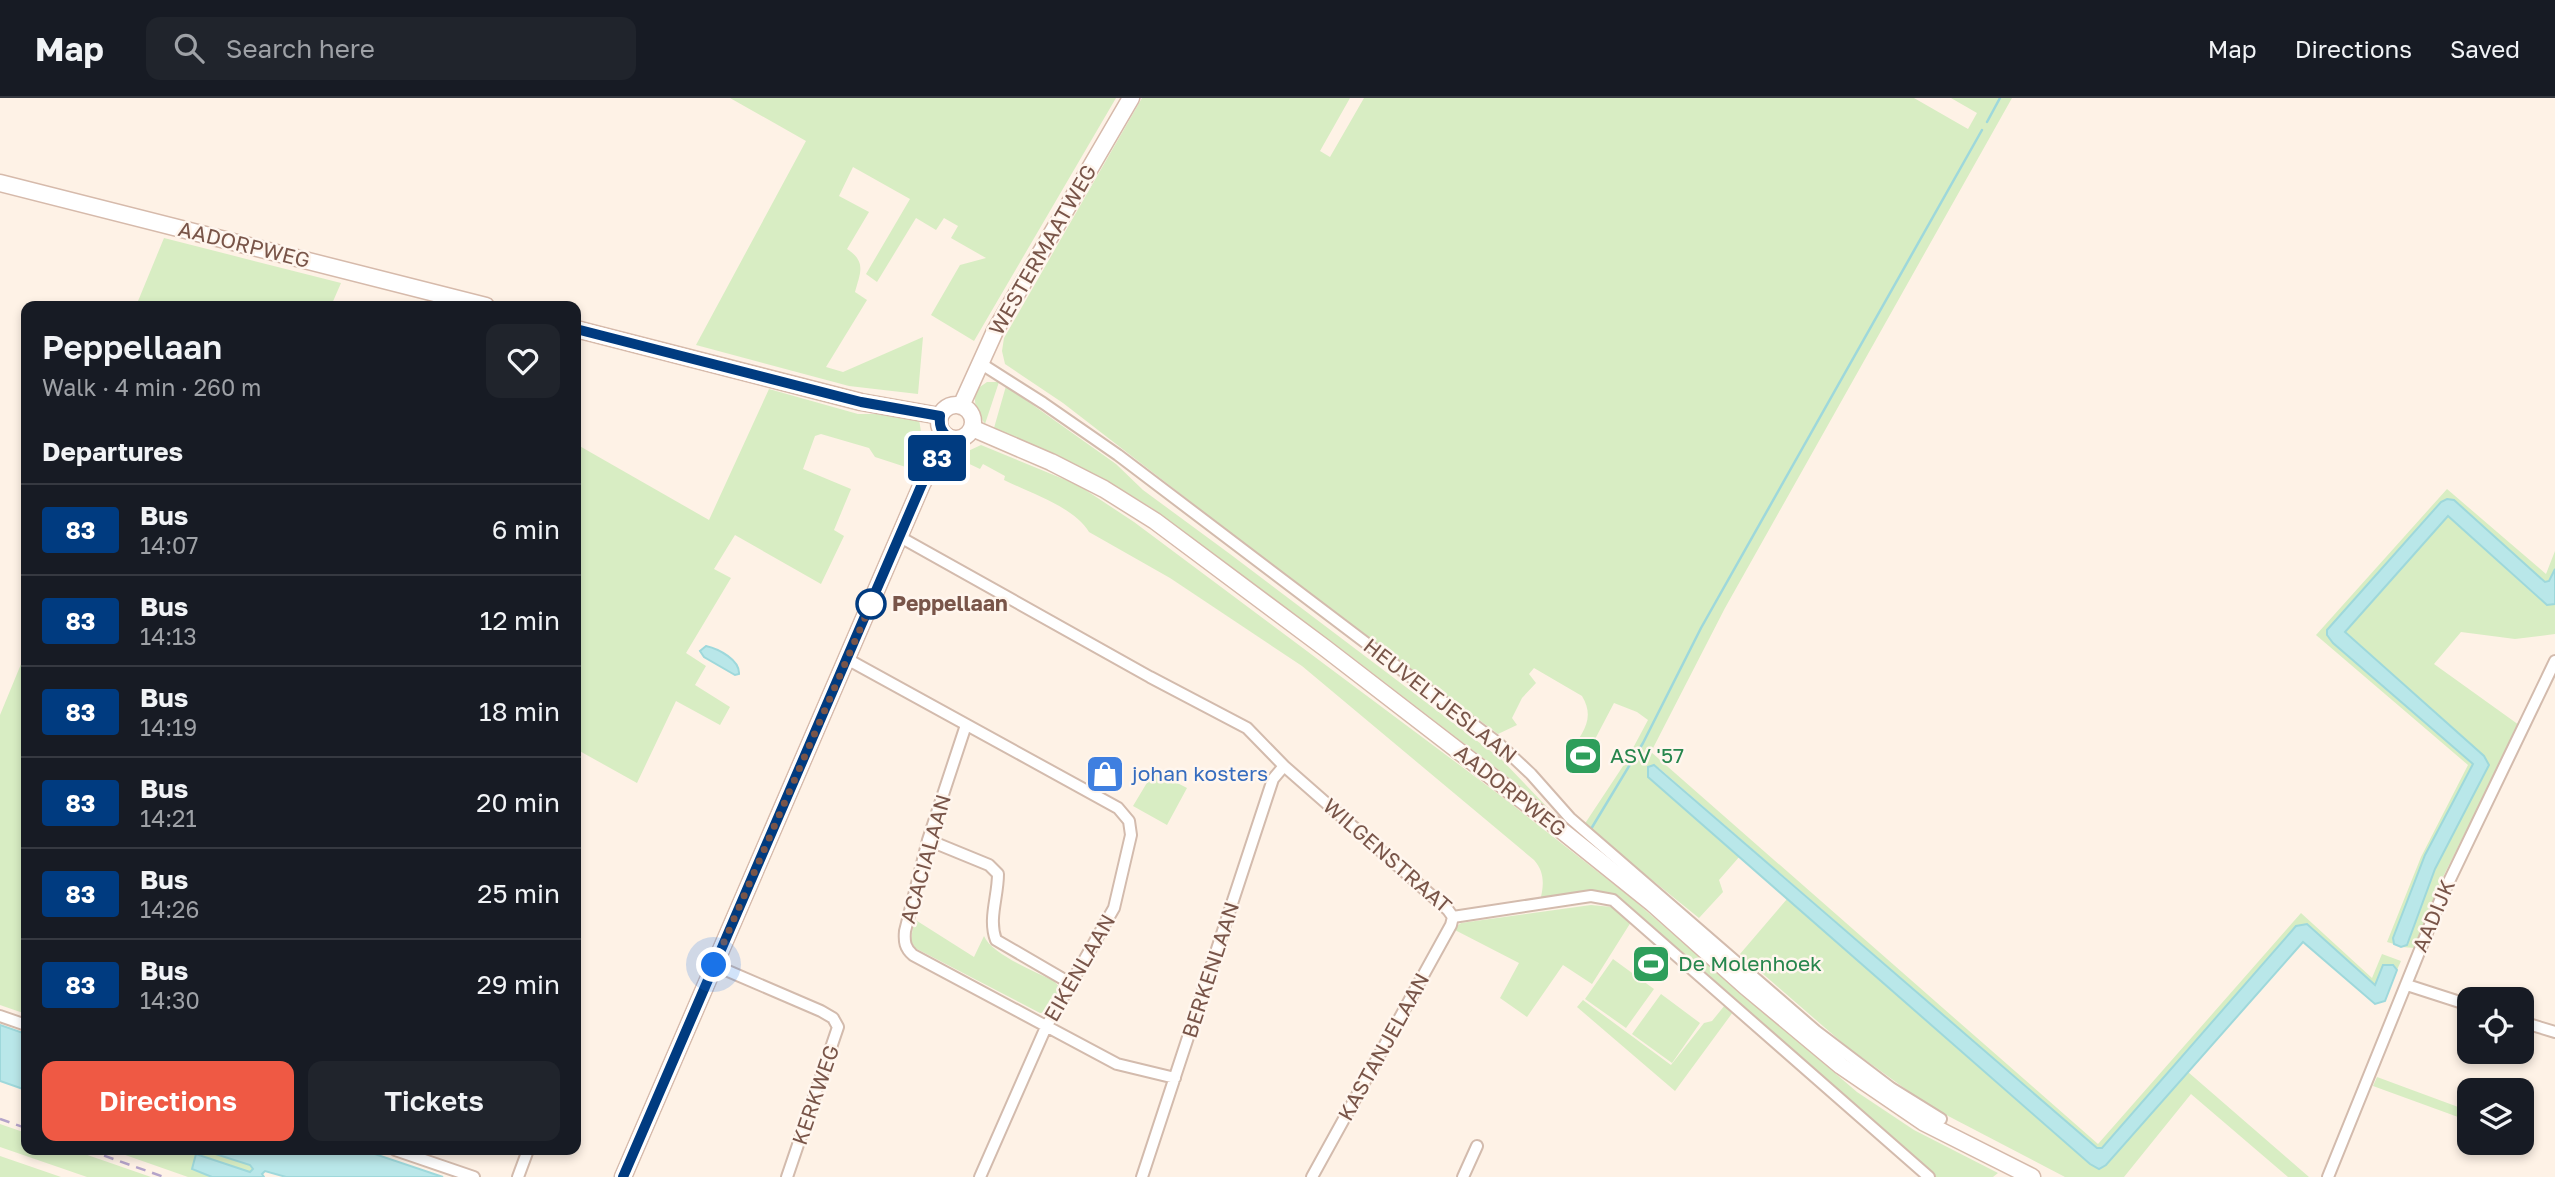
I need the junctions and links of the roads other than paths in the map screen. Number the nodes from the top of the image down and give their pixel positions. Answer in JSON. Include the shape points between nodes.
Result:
{"nodes":[{"id":1,"x":1131,"y":98,"type":"edge"},
{"id":2,"x":1,"y":183,"type":"edge"},
{"id":3,"x":466,"y":301,"type":"edge"},
{"id":4,"x":581,"y":330,"type":"edge"},
{"id":5,"x":980,"y":363,"type":"junction"},
{"id":6,"x":961,"y":405,"type":"junction"},
{"id":7,"x":940,"y":416,"type":"junction"},
{"id":8,"x":972,"y":428,"type":"junction"},
{"id":9,"x":948,"y":437,"type":"junction"},
{"id":10,"x":900,"y":537,"type":"junction"},
{"id":11,"x":847,"y":659,"type":"junction"},
{"id":12,"x":2555,"y":661,"type":"edge"},
{"id":13,"x":966,"y":725,"type":"junction"},
{"id":14,"x":1284,"y":766,"type":"junction"},
{"id":15,"x":928,"y":840,"type":"junction"},
{"id":16,"x":1453,"y":917,"type":"junction"},
{"id":17,"x":714,"y":965,"type":"junction"},
{"id":18,"x":1070,"y":983,"type":"junction"},
{"id":19,"x":2407,"y":985,"type":"junction"},
{"id":20,"x":2457,"y":1001,"type":"edge"},
{"id":21,"x":0,"y":1016,"type":"edge"},
{"id":22,"x":21,"y":1023,"type":"edge"},
{"id":23,"x":2534,"y":1026,"type":"edge"},
{"id":24,"x":1046,"y":1027,"type":"junction"},
{"id":25,"x":2555,"y":1032,"type":"edge"},
{"id":26,"x":1175,"y":1078,"type":"junction"},
{"id":27,"x":1941,"y":1119,"type":"dead end"},
{"id":28,"x":1477,"y":1146,"type":"dead end"},
{"id":29,"x":410,"y":1155,"type":"edge"},
{"id":30,"x":526,"y":1155,"type":"edge"},
{"id":31,"x":474,"y":1177,"type":"edge"},
{"id":32,"x":518,"y":1177,"type":"edge"},
{"id":33,"x":623,"y":1177,"type":"edge"},
{"id":34,"x":787,"y":1177,"type":"edge"},
{"id":35,"x":980,"y":1177,"type":"edge"},
{"id":36,"x":1142,"y":1177,"type":"edge"},
{"id":37,"x":1312,"y":1177,"type":"edge"},
{"id":38,"x":1463,"y":1177,"type":"edge"},
{"id":39,"x":1929,"y":1177,"type":"edge"},
{"id":40,"x":2032,"y":1177,"type":"edge"},
{"id":41,"x":2328,"y":1177,"type":"edge"}],
"edges":[{"from":1,"to":5,"type":"main road","name":"WESTERMAATWEG"},
{"from":2,"to":3,"type":"main road","name":"AADORPWEG"},
{"from":4,"to":7,"type":"main road","via":[[861,402]]},
{"from":5,"to":6,"type":"main road","name":"WESTERMAATWEG"},
{"from":5,"to":27,"type":"street","name":"HEUVELTJESLAAN","via":[[1118,455],[1498,743],[1570,818],[1816,1031]]},
{"from":6,"to":7,"type":"main road","via":[[948,407]]},
{"from":6,"to":8,"type":"main road","via":[[973,419]]},
{"from":7,"to":9,"type":"main road","via":[[942,432]]},
{"from":8,"to":9,"type":"main road","via":[[962,438]]},
{"from":8,"to":40,"type":"main road","name":"AADORPWEG","via":[[1051,462],[1155,521],[1581,846],[1841,1066],[1923,1122]]},
{"from":9,"to":10,"type":"main road"},
{"from":10,"to":11,"type":"main road"},
{"from":10,"to":14,"type":"street","name":"WILGENSTRAAT","via":[[1247,728]]},
{"from":11,"to":13,"type":"street","name":"EIKENLAAN"},
{"from":11,"to":17,"type":"main road"},
{"from":12,"to":19,"type":"street","name":"AADIJK","via":[[2452,874]]},
{"from":13,"to":15,"type":"street","name":"ACACIALAAN"},
{"from":13,"to":18,"type":"street","name":"EIKENLAAN","via":[[1118,808],[1129,821],[1131,835],[1114,908]]},
{"from":14,"to":16,"type":"street","name":"WILGENSTRAAT"},
{"from":14,"to":26,"type":"street","name":"BERKENLAAN","via":[[1273,779]]},
{"from":15,"to":18,"type":"street","via":[[989,865],[998,874],[991,928],[996,940]]},
{"from":15,"to":24,"type":"street","name":"ACACIALAAN","via":[[905,931],[908,950]]},
{"from":16,"to":37,"type":"street","name":"KASTANJELAAN"},
{"from":16,"to":39,"type":"street","name":"WILGENSTRAAT","via":[[1591,896],[1618,903]]},
{"from":17,"to":33,"type":"main road"},
{"from":17,"to":34,"type":"street","name":"KERKWEG","via":[[821,1010],[838,1027]]},
{"from":18,"to":24,"type":"street","name":"EIKENLAAN"},
{"from":19,"to":20,"type":"street"},
{"from":19,"to":41,"type":"street","name":"AADIJK"},
{"from":21,"to":22,"type":"street"},
{"from":23,"to":25,"type":"street"},
{"from":24,"to":26,"type":"street","name":"ACACIALAAN","via":[[1117,1063]]},
{"from":24,"to":35,"type":"street","name":"EIKENLAAN"},
{"from":26,"to":36,"type":"street","name":"BERKENLAAN"},
{"from":28,"to":38,"type":"street"},
{"from":29,"to":31,"type":"street"},
{"from":30,"to":32,"type":"street"}]}
